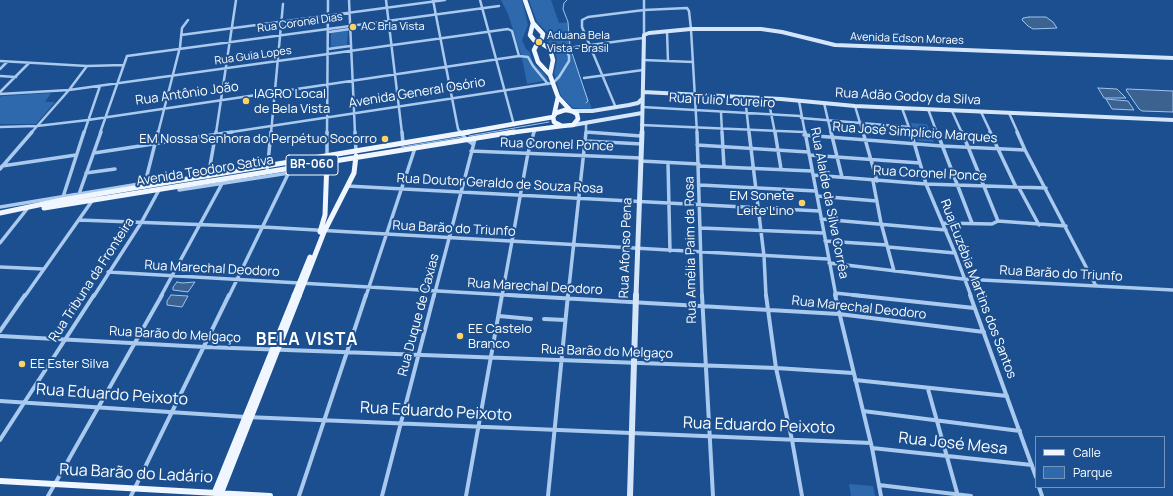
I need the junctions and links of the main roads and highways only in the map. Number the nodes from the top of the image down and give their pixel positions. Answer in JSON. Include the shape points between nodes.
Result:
{"nodes":[{"id":1,"x":525,"y":0,"type":"edge"},
{"id":2,"x":532,"y":23,"type":"junction"},
{"id":3,"x":543,"y":42,"type":"junction"},
{"id":4,"x":535,"y":43,"type":"junction"},
{"id":5,"x":550,"y":75,"type":"junction"},
{"id":6,"x":558,"y":97,"type":"junction"},
{"id":7,"x":572,"y":111,"type":"junction"},
{"id":8,"x":554,"y":116,"type":"junction"},
{"id":9,"x":562,"y":126,"type":"junction"},
{"id":10,"x":356,"y":152,"type":"junction"},
{"id":11,"x":327,"y":156,"type":"junction"},
{"id":12,"x":356,"y":158,"type":"junction"},
{"id":13,"x":327,"y":163,"type":"junction"},
{"id":14,"x":267,"y":170,"type":"junction"},
{"id":15,"x":209,"y":179,"type":"junction"},
{"id":16,"x":63,"y":201,"type":"junction"},
{"id":17,"x":18,"y":210,"type":"junction"},
{"id":18,"x":0,"y":214,"type":"edge"},
{"id":19,"x":322,"y":231,"type":"junction"},
{"id":20,"x":0,"y":481,"type":"edge"},
{"id":21,"x":218,"y":493,"type":"junction"},
{"id":22,"x":192,"y":494,"type":"edge"},
{"id":23,"x":270,"y":496,"type":"edge"}],
"edges":[{"from":1,"to":2,"type":"main road"},
{"from":2,"to":3,"type":"main road","via":[[544,34]]},
{"from":2,"to":4,"type":"main road","via":[[530,35]]},
{"from":3,"to":4,"type":"main road"},
{"from":3,"to":5,"type":"main road","via":[[550,49],[553,60]]},
{"from":4,"to":5,"type":"main road","via":[[534,52],[538,62]]},
{"from":5,"to":6,"type":"main road"},
{"from":6,"to":7,"type":"main road"},
{"from":6,"to":8,"type":"main road"},
{"from":7,"to":8,"type":"main road","number":"BR-060","via":[[561,111]]},
{"from":7,"to":9,"type":"main road","number":"BR-060","via":[[578,119],[573,125]]},
{"from":8,"to":9,"type":"main road","via":[[554,122]]},
{"from":8,"to":10,"type":"main road","name":"Avenida Teodoro Sativa","number":"BR-060"},
{"from":9,"to":12,"type":"main road","name":"Avenida Teodoro Sativa","number":"BR-060","via":[[526,130],[474,142],[467,140]]},
{"from":10,"to":11,"type":"main road","name":"Avenida Teodoro Sativa","number":"BR-060"},
{"from":10,"to":12,"type":"main road"},
{"from":11,"to":13,"type":"main road"},
{"from":11,"to":14,"type":"main road","name":"Avenida Teodoro Sativa","number":"BR-060"},
{"from":12,"to":13,"type":"main road","name":"Avenida Teodoro Sativa","number":"BR-060"},
{"from":12,"to":19,"type":"main road","via":[[354,173]]},
{"from":13,"to":14,"type":"main road","name":"Avenida Teodoro Sativa","number":"BR-060","via":[[290,170]]},
{"from":13,"to":19,"type":"main road"},
{"from":14,"to":15,"type":"main road","name":"Avenida Teodoro Sativa","number":"BR-060"},
{"from":14,"to":15,"type":"main road","name":"Avenida Teodoro Sativa","number":"BR-060","via":[[223,181]]},
{"from":15,"to":16,"type":"main road","name":"Avenida Teodoro Sativa","number":"BR-060","via":[[145,185]]},
{"from":15,"to":16,"type":"main road","name":"Avenida Teodoro Sativa","number":"BR-060","via":[[92,201]]},
{"from":16,"to":17,"type":"main road","name":"Avenida Teodoro Sativa","number":"BR-060"},
{"from":16,"to":17,"type":"main road","name":"Avenida Teodoro Sativa","number":"BR-060","via":[[47,202]]},
{"from":17,"to":18,"type":"main road","name":"Avenida Teodoro Sativa","number":"BR-060"},
{"from":19,"to":21,"type":"main road"},
{"from":20,"to":22,"type":"main road","name":"Rua Barão do Ladário"},
{"from":21,"to":22,"type":"main road","name":"Rua Barão do Ladário"},
{"from":21,"to":23,"type":"main road","name":"Rua Barão do Ladário"}]}
